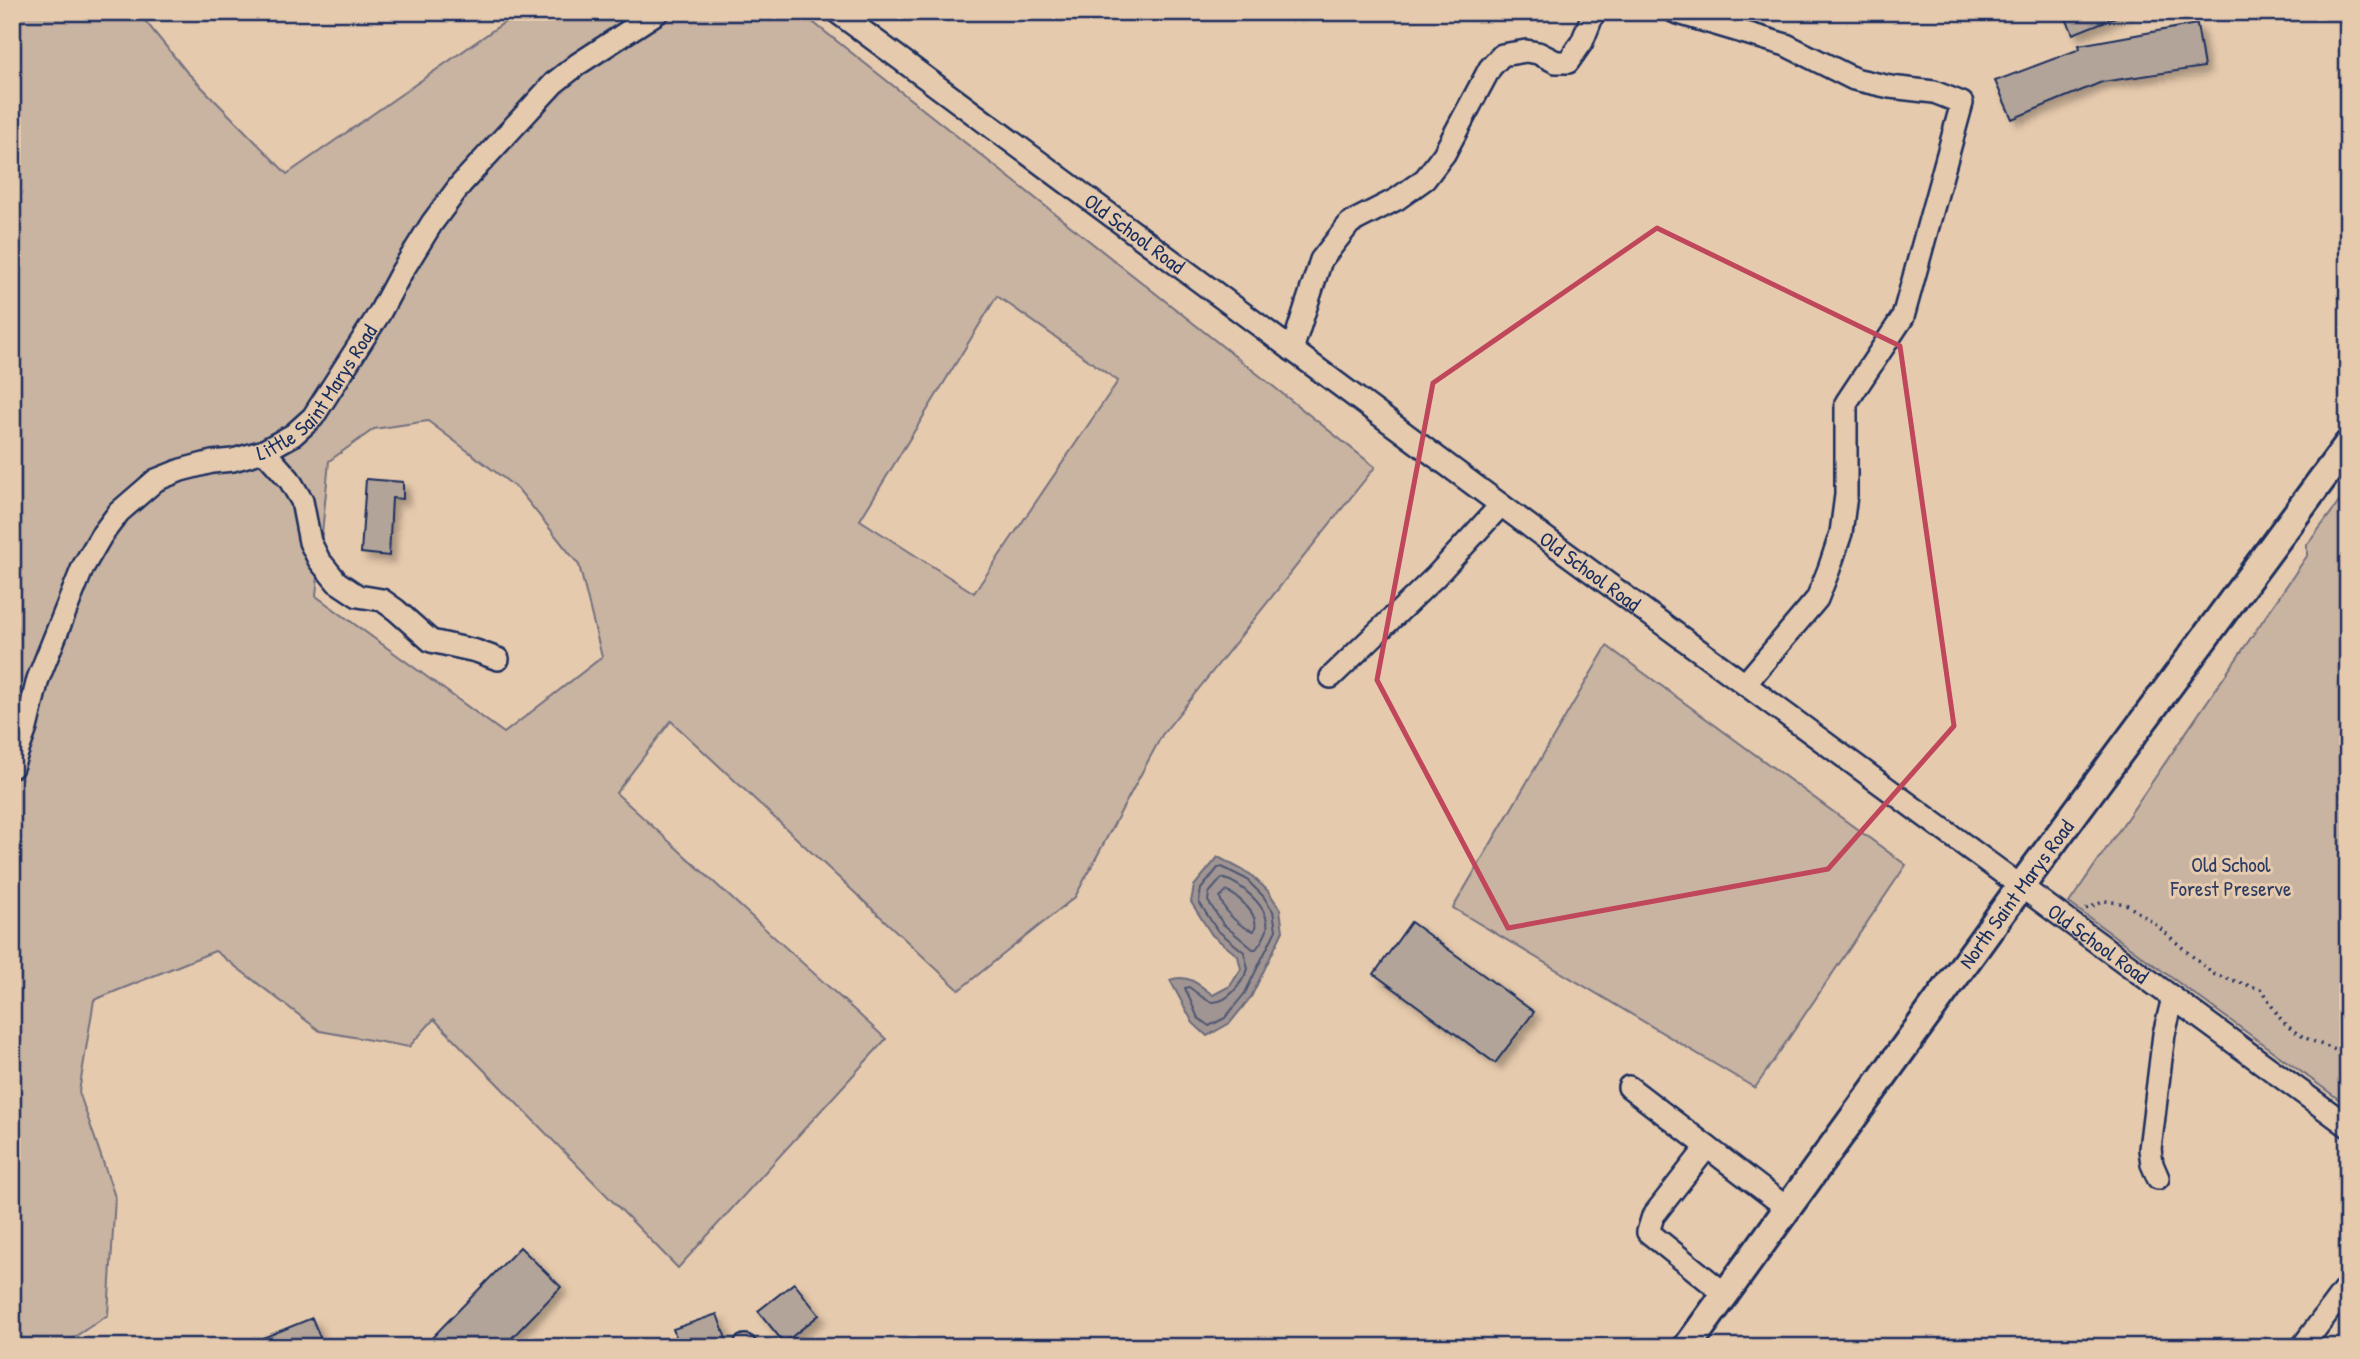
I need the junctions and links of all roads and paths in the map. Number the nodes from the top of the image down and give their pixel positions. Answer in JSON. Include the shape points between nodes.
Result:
{"nodes":[{"id":1,"x":657,"y":12,"type":"edge"},
{"id":2,"x":837,"y":12,"type":"edge"},
{"id":3,"x":1594,"y":12,"type":"edge"},
{"id":4,"x":1675,"y":12,"type":"edge"},
{"id":5,"x":1292,"y":350,"type":"junction"},
{"id":6,"x":2348,"y":444,"type":"edge"},
{"id":7,"x":264,"y":451,"type":"junction"},
{"id":8,"x":1501,"y":505,"type":"junction"},
{"id":9,"x":498,"y":659,"type":"dead end"},
{"id":10,"x":1331,"y":677,"type":"dead end"},
{"id":11,"x":1745,"y":684,"type":"junction"},
{"id":12,"x":12,"y":767,"type":"edge"},
{"id":13,"x":2021,"y":886,"type":"junction"},
{"id":14,"x":2065,"y":919,"type":"junction"},
{"id":15,"x":2173,"y":998,"type":"junction"},
{"id":16,"x":2348,"y":1057,"type":"edge"},
{"id":17,"x":1629,"y":1087,"type":"dead end"},
{"id":18,"x":2348,"y":1126,"type":"edge"},
{"id":19,"x":1707,"y":1147,"type":"junction"},
{"id":20,"x":2158,"y":1178,"type":"dead end"},
{"id":21,"x":1787,"y":1208,"type":"junction"},
{"id":22,"x":2348,"y":1285,"type":"edge"},
{"id":23,"x":1726,"y":1294,"type":"junction"},
{"id":24,"x":1686,"y":1347,"type":"edge"},
{"id":25,"x":2302,"y":1347,"type":"edge"}],
"edges":[{"from":1,"to":7,"type":"street","name":"Little Saint Marys Road","via":[[554,83],[461,184],[432,223],[313,417]]},
{"from":2,"to":5,"type":"street","name":"Old School Road"},
{"from":3,"to":5,"type":"street","via":[[1568,62],[1526,51],[1502,55],[1425,179],[1350,223],[1321,260]]},
{"from":4,"to":11,"type":"street","via":[[1786,45],[1854,79],[1934,92],[1962,103],[1903,317],[1846,403],[1846,495],[1841,533],[1829,569],[1816,599]]},
{"from":5,"to":8,"type":"street","name":"Old School Road"},
{"from":6,"to":13,"type":"main road","name":"North Saint Marys Road"},
{"from":7,"to":9,"type":"street","via":[[302,501],[310,542],[337,582],[358,596],[382,600],[431,641]]},
{"from":7,"to":12,"type":"street","name":"Little Saint Marys Road","via":[[156,480],[119,512],[83,567],[38,679]]},
{"from":8,"to":10,"type":"street","via":[[1436,576]]},
{"from":8,"to":11,"type":"street","name":"Old School Road"},
{"from":11,"to":13,"type":"street","name":"Old School Road"},
{"from":13,"to":14,"type":"street","name":"Old School Road"},
{"from":13,"to":21,"type":"main road","name":"North Saint Marys Road"},
{"from":14,"to":15,"type":"street","name":"Old School Road"},
{"from":14,"to":16,"type":"path","via":[[2105,901],[2126,904],[2213,974],[2263,990],[2285,1026]]},
{"from":15,"to":18,"type":"street","name":"Old School Road"},
{"from":15,"to":20,"type":"street","via":[[2151,1139]]},
{"from":17,"to":19,"type":"street"},
{"from":19,"to":21,"type":"street"},
{"from":19,"to":23,"type":"street","via":[[1653,1216],[1648,1232]]},
{"from":21,"to":23,"type":"main road","name":"North Saint Marys Road"},
{"from":22,"to":25,"type":"street"},
{"from":23,"to":24,"type":"main road","name":"North Saint Marys Road"}]}
